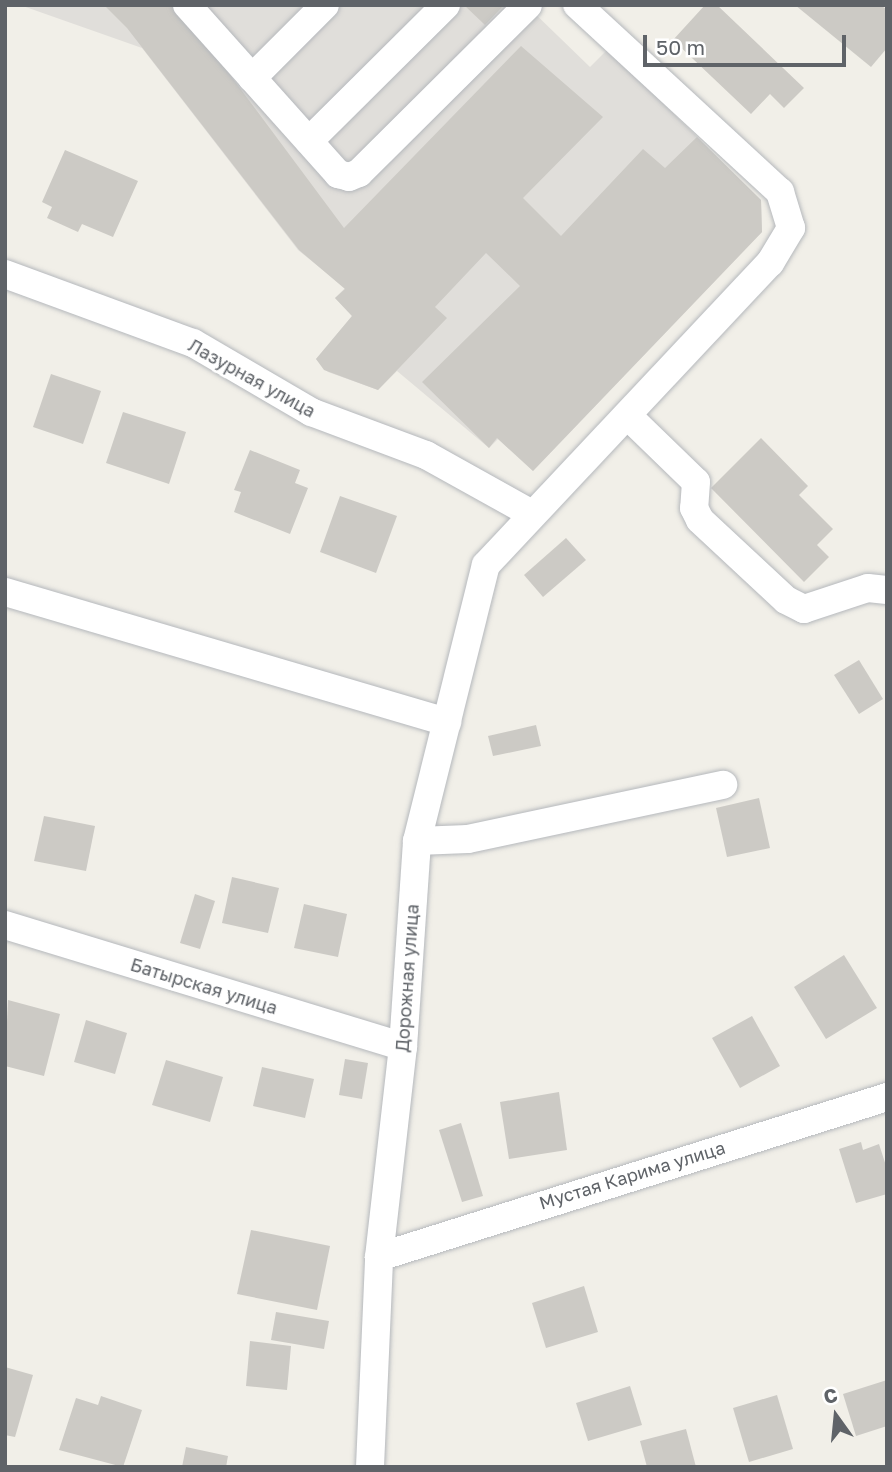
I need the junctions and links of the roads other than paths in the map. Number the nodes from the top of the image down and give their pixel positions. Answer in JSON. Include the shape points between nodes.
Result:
{"nodes":[{"id":1,"x":325,"y":5,"type":"edge"},
{"id":2,"x":446,"y":5,"type":"edge"},
{"id":3,"x":528,"y":5,"type":"edge"},
{"id":4,"x":577,"y":5,"type":"edge"},
{"id":5,"x":190,"y":6,"type":"edge"},
{"id":6,"x":252,"y":78,"type":"junction"},
{"id":7,"x":309,"y":141,"type":"junction"},
{"id":8,"x":5,"y":274,"type":"edge"},
{"id":9,"x":629,"y":417,"type":"junction"},
{"id":10,"x":530,"y":513,"type":"junction"},
{"id":11,"x":887,"y":590,"type":"edge"},
{"id":12,"x":5,"y":592,"type":"edge"},
{"id":13,"x":447,"y":722,"type":"junction"},
{"id":14,"x":723,"y":785,"type":"dead end"},
{"id":15,"x":417,"y":841,"type":"junction"},
{"id":16,"x":5,"y":925,"type":"edge"},
{"id":17,"x":403,"y":1047,"type":"junction"},
{"id":18,"x":887,"y":1097,"type":"edge"},
{"id":19,"x":379,"y":1257,"type":"junction"},
{"id":20,"x":370,"y":1467,"type":"edge"}],
"edges":[{"from":1,"to":6,"type":"street"},
{"from":2,"to":7,"type":"street"},
{"from":3,"to":7,"type":"street","via":[[359,173],[338,174]]},
{"from":4,"to":9,"type":"street","name":"Дорожная улица","via":[[780,192],[791,228],[770,263]]},
{"from":5,"to":6,"type":"street"},
{"from":6,"to":7,"type":"street"},
{"from":8,"to":10,"type":"street","name":"Лазурная улица","via":[[193,343],[311,412],[426,454]]},
{"from":9,"to":10,"type":"street","name":"Дорожная улица"},
{"from":9,"to":11,"type":"street","via":[[696,482],[694,508],[701,520],[786,600],[804,609],[868,588]]},
{"from":10,"to":13,"type":"street","name":"Дорожная улица","via":[[486,565]]},
{"from":12,"to":13,"type":"street"},
{"from":13,"to":15,"type":"street","name":"Дорожная улица"},
{"from":14,"to":15,"type":"street","via":[[468,839]]},
{"from":15,"to":17,"type":"street","name":"Дорожная улица"},
{"from":16,"to":17,"type":"street","name":"Батырская улица"},
{"from":17,"to":19,"type":"street","name":"Дорожная улица"},
{"from":18,"to":19,"type":"street","name":"Мустая Карима улица","via":[[608,1181]]},
{"from":19,"to":20,"type":"street","name":"Дорожная улица"}]}
